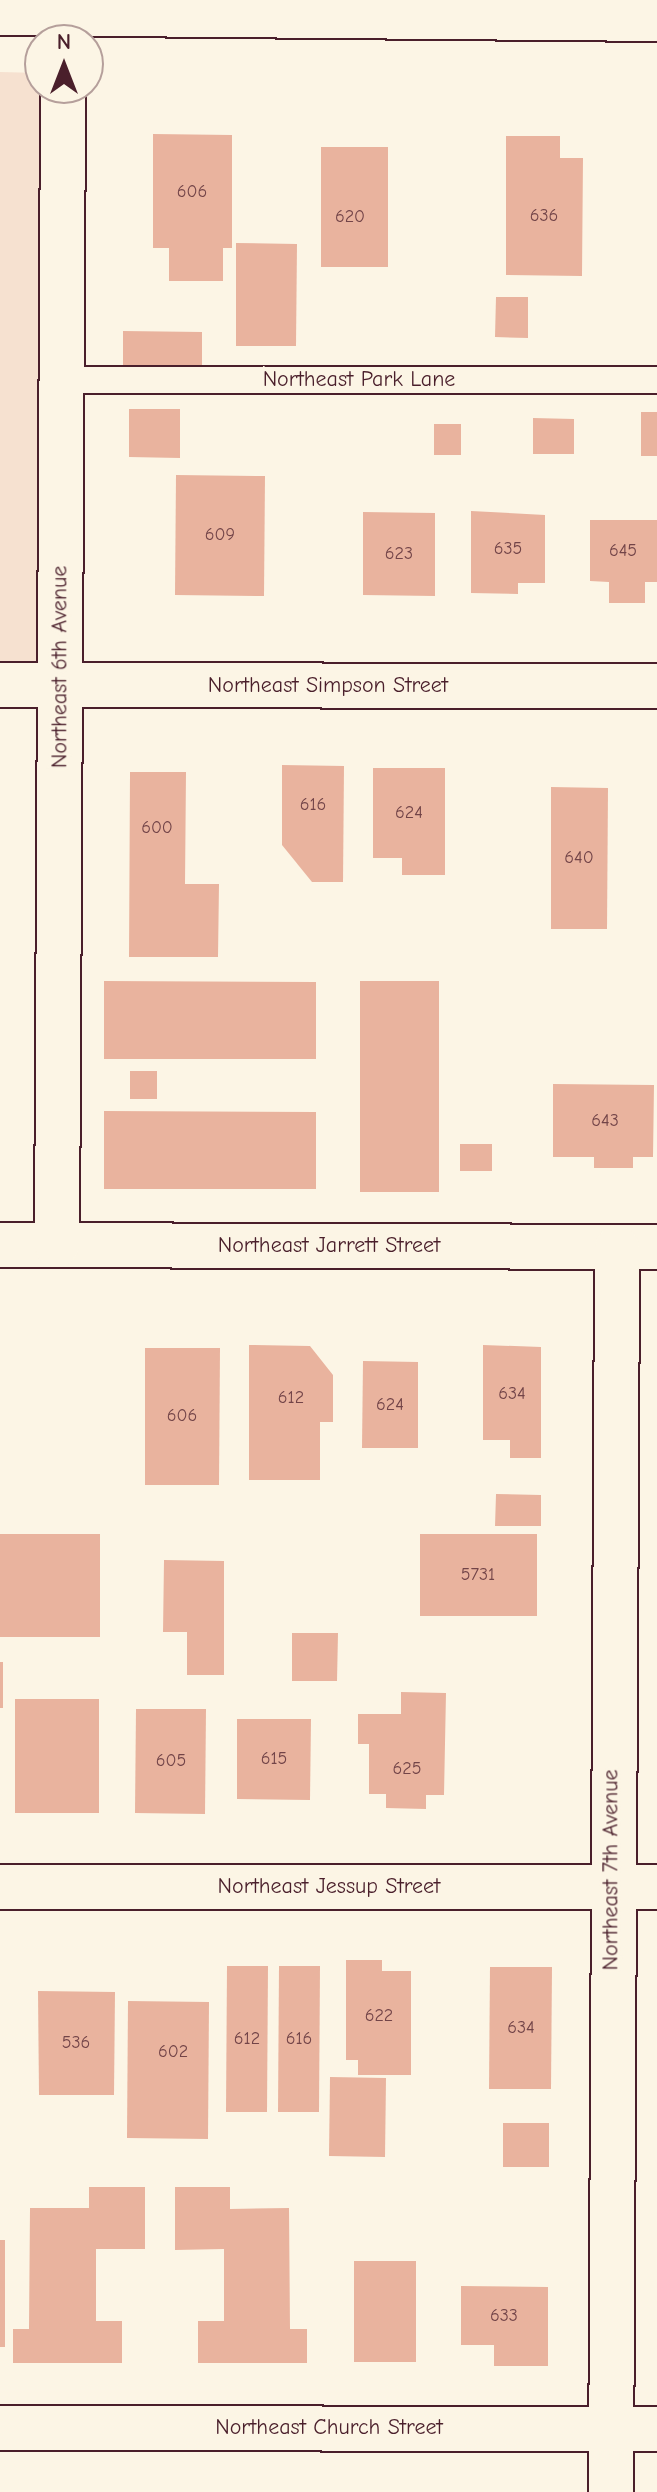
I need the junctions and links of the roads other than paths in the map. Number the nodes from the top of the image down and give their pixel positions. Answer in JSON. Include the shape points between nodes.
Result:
{"nodes":[{"id":1,"x":0,"y":13,"type":"edge"},
{"id":2,"x":71,"y":18,"type":"edge"},
{"id":3,"x":657,"y":19,"type":"edge"},
{"id":4,"x":63,"y":104,"type":"edge"},
{"id":5,"x":61,"y":380,"type":"junction"},
{"id":6,"x":657,"y":380,"type":"edge"},
{"id":7,"x":0,"y":685,"type":"edge"},
{"id":8,"x":60,"y":685,"type":"junction"},
{"id":9,"x":657,"y":686,"type":"edge"},
{"id":10,"x":0,"y":1245,"type":"edge"},
{"id":11,"x":57,"y":1245,"type":"junction"},
{"id":12,"x":637,"y":1248,"type":"edge"},
{"id":13,"x":0,"y":1887,"type":"edge"},
{"id":14,"x":610,"y":1887,"type":"junction"},
{"id":15,"x":657,"y":1887,"type":"edge"},
{"id":16,"x":0,"y":2428,"type":"edge"},
{"id":17,"x":612,"y":2429,"type":"junction"},
{"id":18,"x":657,"y":2429,"type":"edge"},
{"id":19,"x":611,"y":2492,"type":"edge"}],
"edges":[{"from":1,"to":2,"type":"street"},
{"from":2,"to":3,"type":"street"},
{"from":4,"to":5,"type":"street","name":"Northeast 6th Avenue"},
{"from":5,"to":6,"type":"lane","name":"Northeast Park Lane"},
{"from":5,"to":8,"type":"street","name":"Northeast 6th Avenue"},
{"from":7,"to":8,"type":"street","name":"Northeast Simpson Street"},
{"from":8,"to":9,"type":"street","name":"Northeast Simpson Street"},
{"from":8,"to":11,"type":"street","name":"Northeast 6th Avenue"},
{"from":10,"to":11,"type":"street","name":"Northeast Jarrett Street"},
{"from":11,"to":12,"type":"street","name":"Northeast Jarrett Street"},
{"from":12,"to":14,"type":"street","name":"Northeast 7th Avenue"},
{"from":13,"to":14,"type":"street","name":"Northeast Jessup Street"},
{"from":14,"to":15,"type":"street","name":"Northeast Jessup Street"},
{"from":14,"to":17,"type":"street","name":"Northeast 7th Avenue"},
{"from":16,"to":17,"type":"street","name":"Northeast Church Street"},
{"from":17,"to":18,"type":"street","name":"Northeast Church Street"},
{"from":17,"to":19,"type":"street","name":"Northeast 7th Avenue"}]}
